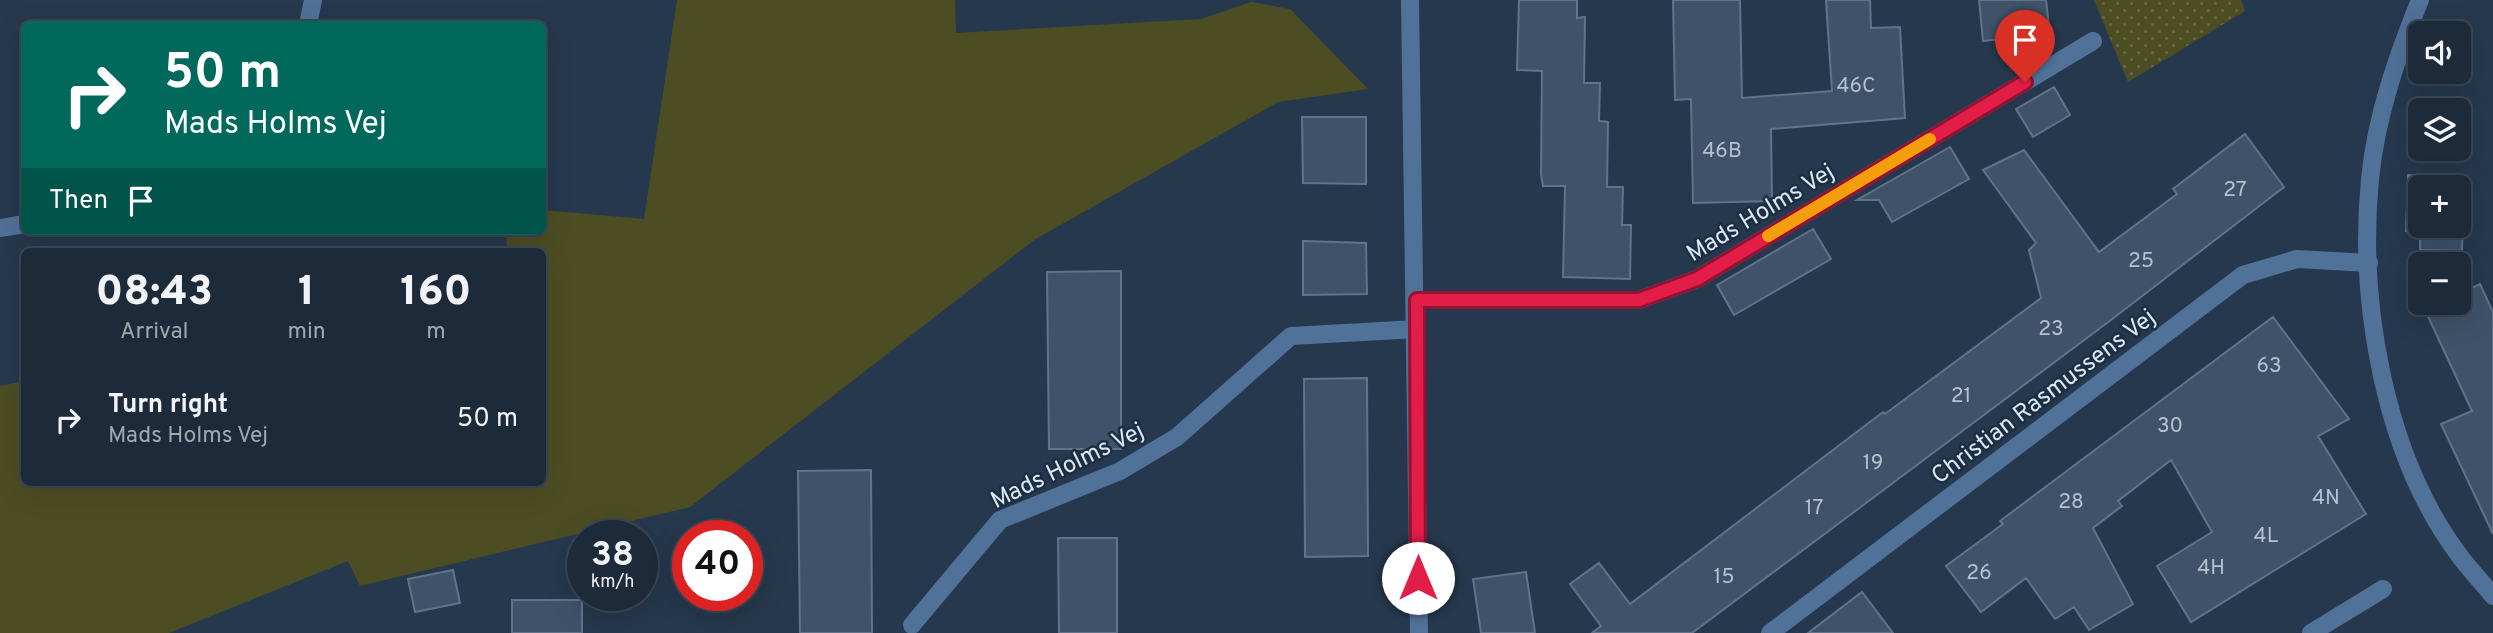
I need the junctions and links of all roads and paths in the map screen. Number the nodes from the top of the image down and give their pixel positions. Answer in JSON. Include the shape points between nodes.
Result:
{"nodes":[{"id":1,"x":313,"y":0,"type":"edge"},
{"id":2,"x":1410,"y":0,"type":"edge"},
{"id":3,"x":2420,"y":0,"type":"edge"},
{"id":4,"x":309,"y":21,"type":"edge"},
{"id":5,"x":2092,"y":41,"type":"dead end"},
{"id":6,"x":21,"y":225,"type":"edge"},
{"id":7,"x":0,"y":228,"type":"edge"},
{"id":8,"x":2369,"y":263,"type":"junction"},
{"id":9,"x":1417,"y":300,"type":"junction"},
{"id":10,"x":1417,"y":329,"type":"junction"},
{"id":11,"x":2383,"y":589,"type":"dead end"},
{"id":12,"x":2493,"y":596,"type":"edge"},
{"id":13,"x":912,"y":625,"type":"dead end"},
{"id":14,"x":1419,"y":633,"type":"edge"},
{"id":15,"x":1770,"y":633,"type":"edge"},
{"id":16,"x":2311,"y":633,"type":"edge"}],
"edges":[{"from":1,"to":4,"type":"street"},
{"from":2,"to":9,"type":"street"},
{"from":3,"to":8,"type":"street","via":[[2393,68],[2370,178]]},
{"from":5,"to":9,"type":"street","name":"Mads Holms Vej","via":[[1697,279],[1639,300]]},
{"from":6,"to":7,"type":"street"},
{"from":8,"to":12,"type":"street","via":[[2386,391],[2407,460],[2458,554]]},
{"from":8,"to":15,"type":"street","name":"Christian Rasmussens Vej","via":[[2297,260],[2243,275]]},
{"from":9,"to":10,"type":"street"},
{"from":10,"to":13,"type":"street","name":"Mads Holms Vej","via":[[1291,336],[1177,437],[1120,471],[1000,520]]},
{"from":10,"to":14,"type":"street"},
{"from":11,"to":16,"type":"street"}]}
